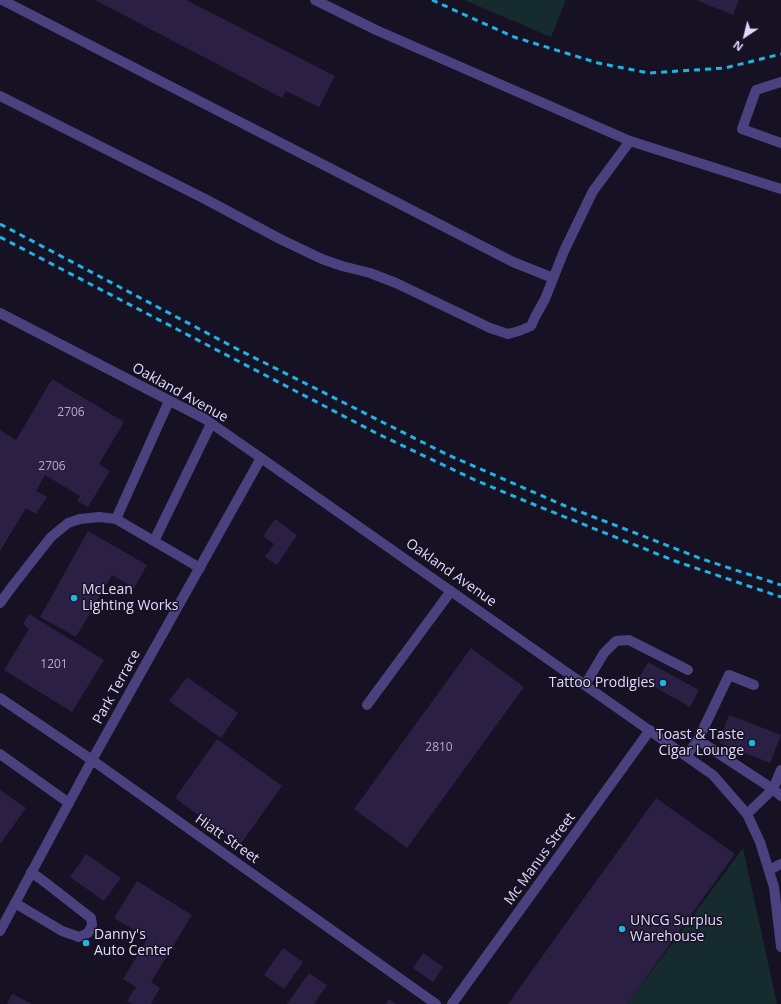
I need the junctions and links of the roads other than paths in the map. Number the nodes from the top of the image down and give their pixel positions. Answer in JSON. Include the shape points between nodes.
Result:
{"nodes":[{"id":1,"x":2,"y":0,"type":"edge"},
{"id":2,"x":315,"y":0,"type":"edge"},
{"id":3,"x":781,"y":82,"type":"edge"},
{"id":4,"x":0,"y":96,"type":"edge"},
{"id":5,"x":630,"y":141,"type":"junction"},
{"id":6,"x":781,"y":143,"type":"edge"},
{"id":7,"x":781,"y":189,"type":"edge"},
{"id":8,"x":554,"y":278,"type":"junction"},
{"id":9,"x":0,"y":313,"type":"edge"},
{"id":10,"x":169,"y":400,"type":"junction"},
{"id":11,"x":212,"y":424,"type":"junction"},
{"id":12,"x":261,"y":458,"type":"junction"},
{"id":13,"x":116,"y":519,"type":"junction"},
{"id":14,"x":154,"y":541,"type":"junction"},
{"id":15,"x":200,"y":568,"type":"junction"},
{"id":16,"x":451,"y":591,"type":"junction"},
{"id":17,"x":0,"y":603,"type":"edge"},
{"id":18,"x":688,"y":670,"type":"dead end"},
{"id":19,"x":585,"y":685,"type":"junction"},
{"id":20,"x":754,"y":685,"type":"dead end"},
{"id":21,"x":0,"y":698,"type":"edge"},
{"id":22,"x":367,"y":705,"type":"dead end"},
{"id":23,"x":650,"y":730,"type":"junction"},
{"id":24,"x":698,"y":740,"type":"junction"},
{"id":25,"x":0,"y":754,"type":"edge"},
{"id":26,"x":686,"y":756,"type":"junction"},
{"id":27,"x":92,"y":760,"type":"junction"},
{"id":28,"x":781,"y":770,"type":"edge"},
{"id":29,"x":773,"y":789,"type":"junction"},
{"id":30,"x":781,"y":796,"type":"edge"},
{"id":31,"x":69,"y":803,"type":"junction"},
{"id":32,"x":747,"y":814,"type":"junction"},
{"id":33,"x":781,"y":864,"type":"edge"},
{"id":34,"x":769,"y":870,"type":"junction"},
{"id":35,"x":31,"y":872,"type":"junction"},
{"id":36,"x":778,"y":888,"type":"edge"},
{"id":37,"x":15,"y":903,"type":"junction"},
{"id":38,"x":0,"y":930,"type":"edge"},
{"id":39,"x":781,"y":947,"type":"edge"},
{"id":40,"x":436,"y":1004,"type":"edge"},
{"id":41,"x":452,"y":1004,"type":"edge"}],
"edges":[{"from":1,"to":8,"type":"street","via":[[512,262]]},
{"from":2,"to":5,"type":"street","via":[[376,30]]},
{"from":3,"to":6,"type":"street","via":[[756,90],[742,128]]},
{"from":4,"to":8,"type":"street","via":[[280,239],[335,264],[396,282],[490,328],[508,334],[531,326]]},
{"from":5,"to":7,"type":"street"},
{"from":5,"to":8,"type":"street","via":[[593,191]]},
{"from":9,"to":10,"type":"street","name":"Oakland Avenue"},
{"from":10,"to":11,"type":"street","name":"Oakland Avenue"},
{"from":10,"to":13,"type":"street"},
{"from":11,"to":12,"type":"street","name":"Oakland Avenue"},
{"from":11,"to":14,"type":"street"},
{"from":12,"to":15,"type":"street","name":"Park Terrace"},
{"from":12,"to":16,"type":"street","name":"Oakland Avenue"},
{"from":13,"to":14,"type":"street"},
{"from":13,"to":17,"type":"street","via":[[98,517],[68,523],[51,537]]},
{"from":14,"to":15,"type":"street"},
{"from":15,"to":27,"type":"street","name":"Park Terrace"},
{"from":16,"to":19,"type":"street","name":"Oakland Avenue"},
{"from":16,"to":22,"type":"street"},
{"from":18,"to":19,"type":"street","via":[[629,640],[616,641],[604,653]]},
{"from":19,"to":23,"type":"street","name":"Oakland Avenue"},
{"from":20,"to":24,"type":"street","via":[[729,675]]},
{"from":21,"to":27,"type":"street","name":"Hiatt Street"},
{"from":23,"to":26,"type":"street","name":"Oakland Avenue"},
{"from":23,"to":41,"type":"street","name":"Mc Manus Street"},
{"from":24,"to":26,"type":"street"},
{"from":24,"to":29,"type":"street"},
{"from":25,"to":31,"type":"street"},
{"from":26,"to":32,"type":"street","name":"Oakland Avenue","via":[[713,775]]},
{"from":27,"to":31,"type":"street","name":"Park Terrace"},
{"from":27,"to":40,"type":"street","name":"Hiatt Street"},
{"from":28,"to":29,"type":"street"},
{"from":29,"to":30,"type":"street"},
{"from":29,"to":32,"type":"street"},
{"from":31,"to":35,"type":"street","name":"Park Terrace"},
{"from":32,"to":34,"type":"street","name":"Oakland Avenue"},
{"from":33,"to":34,"type":"street"},
{"from":34,"to":36,"type":"street","name":"Oakland Avenue"},
{"from":35,"to":37,"type":"street","name":"Park Terrace"},
{"from":35,"to":37,"type":"street","via":[[91,918],[92,925],[88,933],[80,937],[62,931]]},
{"from":36,"to":39,"type":"street","name":"Oakland Avenue"},
{"from":37,"to":38,"type":"street","name":"Park Terrace"}]}
